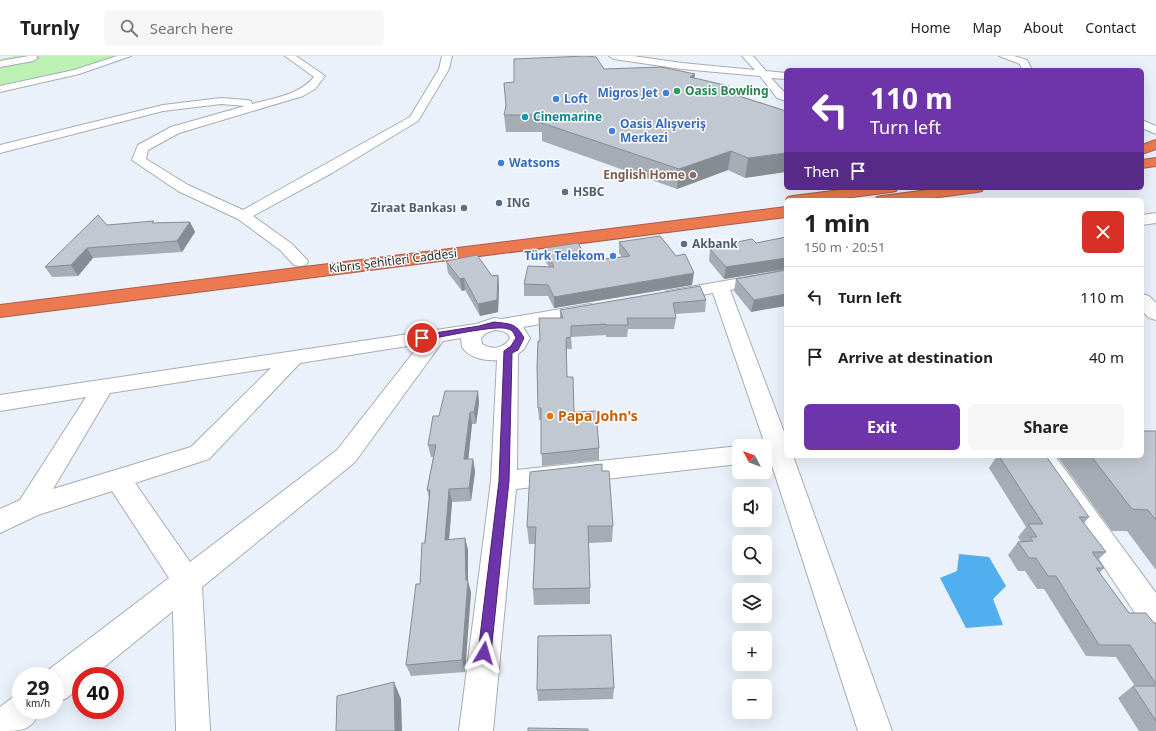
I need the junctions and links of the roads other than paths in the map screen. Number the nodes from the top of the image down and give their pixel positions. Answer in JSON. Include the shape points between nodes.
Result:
{"nodes":[{"id":1,"x":126,"y":56,"type":"edge"},
{"id":2,"x":290,"y":56,"type":"edge"},
{"id":3,"x":447,"y":56,"type":"edge"},
{"id":4,"x":614,"y":56,"type":"edge"},
{"id":5,"x":747,"y":56,"type":"edge"},
{"id":6,"x":1004,"y":56,"type":"edge"},
{"id":7,"x":33,"y":58,"type":"dead end"},
{"id":8,"x":0,"y":64,"type":"edge"},
{"id":9,"x":100,"y":66,"type":"junction"},
{"id":10,"x":1026,"y":68,"type":"edge"},
{"id":11,"x":763,"y":74,"type":"junction"},
{"id":12,"x":784,"y":76,"type":"edge"},
{"id":13,"x":0,"y":89,"type":"edge"},
{"id":14,"x":0,"y":93,"type":"edge"},
{"id":15,"x":784,"y":97,"type":"edge"},
{"id":16,"x":264,"y":104,"type":"junction"},
{"id":17,"x":1144,"y":117,"type":"edge"},
{"id":18,"x":1156,"y":118,"type":"edge"},
{"id":19,"x":1144,"y":125,"type":"edge"},
{"id":20,"x":1156,"y":130,"type":"edge"},
{"id":21,"x":1156,"y":144,"type":"edge"},
{"id":22,"x":0,"y":149,"type":"edge"},
{"id":23,"x":1144,"y":149,"type":"edge"},
{"id":24,"x":1156,"y":162,"type":"edge"},
{"id":25,"x":1144,"y":164,"type":"edge"},
{"id":26,"x":875,"y":190,"type":"edge"},
{"id":27,"x":961,"y":190,"type":"edge"},
{"id":28,"x":809,"y":198,"type":"edge"},
{"id":29,"x":898,"y":198,"type":"edge"},
{"id":30,"x":784,"y":201,"type":"edge"},
{"id":31,"x":784,"y":212,"type":"edge"},
{"id":32,"x":242,"y":216,"type":"junction"},
{"id":33,"x":1156,"y":218,"type":"edge"},
{"id":34,"x":1144,"y":220,"type":"edge"},
{"id":35,"x":300,"y":261,"type":"junction"},
{"id":36,"x":784,"y":275,"type":"edge"},
{"id":37,"x":720,"y":287,"type":"junction"},
{"id":38,"x":0,"y":298,"type":"edge"},
{"id":39,"x":659,"y":298,"type":"edge"},
{"id":40,"x":1144,"y":302,"type":"edge"},
{"id":41,"x":606,"y":307,"type":"edge"},
{"id":42,"x":0,"y":311,"type":"edge"},
{"id":43,"x":1156,"y":314,"type":"edge"},
{"id":44,"x":518,"y":326,"type":"junction"},
{"id":45,"x":480,"y":329,"type":"junction"},
{"id":46,"x":437,"y":336,"type":"junction"},
{"id":47,"x":480,"y":352,"type":"junction"},
{"id":48,"x":293,"y":358,"type":"junction"},
{"id":49,"x":508,"y":365,"type":"junction"},
{"id":50,"x":103,"y":387,"type":"junction"},
{"id":51,"x":0,"y":403,"type":"edge"},
{"id":52,"x":777,"y":451,"type":"edge"},
{"id":53,"x":732,"y":456,"type":"edge"},
{"id":54,"x":1043,"y":458,"type":"edge"},
{"id":55,"x":118,"y":479,"type":"junction"},
{"id":56,"x":504,"y":481,"type":"junction"},
{"id":57,"x":29,"y":507,"type":"junction"},
{"id":58,"x":0,"y":522,"type":"edge"},
{"id":59,"x":187,"y":581,"type":"junction"},
{"id":60,"x":1156,"y":618,"type":"edge"},
{"id":61,"x":64,"y":679,"type":"edge"},
{"id":62,"x":193,"y":731,"type":"edge"},
{"id":63,"x":476,"y":731,"type":"edge"},
{"id":64,"x":875,"y":731,"type":"edge"}],
"edges":[{"from":1,"to":9,"type":"street"},
{"from":2,"to":16,"type":"street","via":[[320,76],[311,87],[299,94]]},
{"from":3,"to":32,"type":"street","via":[[444,69],[414,119]]},
{"from":4,"to":11,"type":"street"},
{"from":5,"to":11,"type":"street"},
{"from":6,"to":10,"type":"street","via":[[1024,62]]},
{"from":7,"to":8,"type":"street"},
{"from":9,"to":13,"type":"street"},
{"from":9,"to":14,"type":"street","via":[[90,74]]},
{"from":11,"to":12,"type":"street"},
{"from":11,"to":15,"type":"street"},
{"from":16,"to":22,"type":"street","via":[[221,101],[163,108]]},
{"from":16,"to":32,"type":"street","via":[[175,130],[142,148],[139,160],[183,188]]},
{"from":17,"to":18,"type":"street"},
{"from":19,"to":20,"type":"street"},
{"from":21,"to":23,"type":"highway"},
{"from":24,"to":25,"type":"highway"},
{"from":26,"to":28,"type":"highway"},
{"from":27,"to":29,"type":"highway"},
{"from":30,"to":35,"type":"highway","name":"Kıbrıs Şehitleri Caddesi"},
{"from":31,"to":42,"type":"highway","name":"Kıbrıs Şehitleri Caddesi"},
{"from":32,"to":35,"type":"street","via":[[286,247]]},
{"from":33,"to":34,"type":"street"},
{"from":35,"to":38,"type":"highway","name":"Kıbrıs Şehitleri Caddesi"},
{"from":36,"to":37,"type":"street"},
{"from":37,"to":39,"type":"street"},
{"from":37,"to":52,"type":"street"},
{"from":40,"to":43,"type":"street"},
{"from":41,"to":44,"type":"street"},
{"from":44,"to":45,"type":"street","via":[[486,326]]},
{"from":44,"to":49,"type":"street","via":[[519,343]]},
{"from":45,"to":46,"type":"street"},
{"from":45,"to":47,"type":"street","via":[[471,337],[470,342]]},
{"from":46,"to":47,"type":"street"},
{"from":46,"to":48,"type":"street"},
{"from":46,"to":59,"type":"street","via":[[346,456]]},
{"from":47,"to":49,"type":"street"},
{"from":48,"to":50,"type":"street"},
{"from":48,"to":55,"type":"street","via":[[200,453]]},
{"from":49,"to":56,"type":"street"},
{"from":50,"to":51,"type":"street"},
{"from":50,"to":57,"type":"street"},
{"from":52,"to":64,"type":"street"},
{"from":53,"to":56,"type":"street"},
{"from":54,"to":60,"type":"street"},
{"from":55,"to":57,"type":"street"},
{"from":55,"to":59,"type":"street"},
{"from":56,"to":63,"type":"street"},
{"from":57,"to":58,"type":"street"},
{"from":59,"to":61,"type":"street"},
{"from":59,"to":62,"type":"street"}]}
